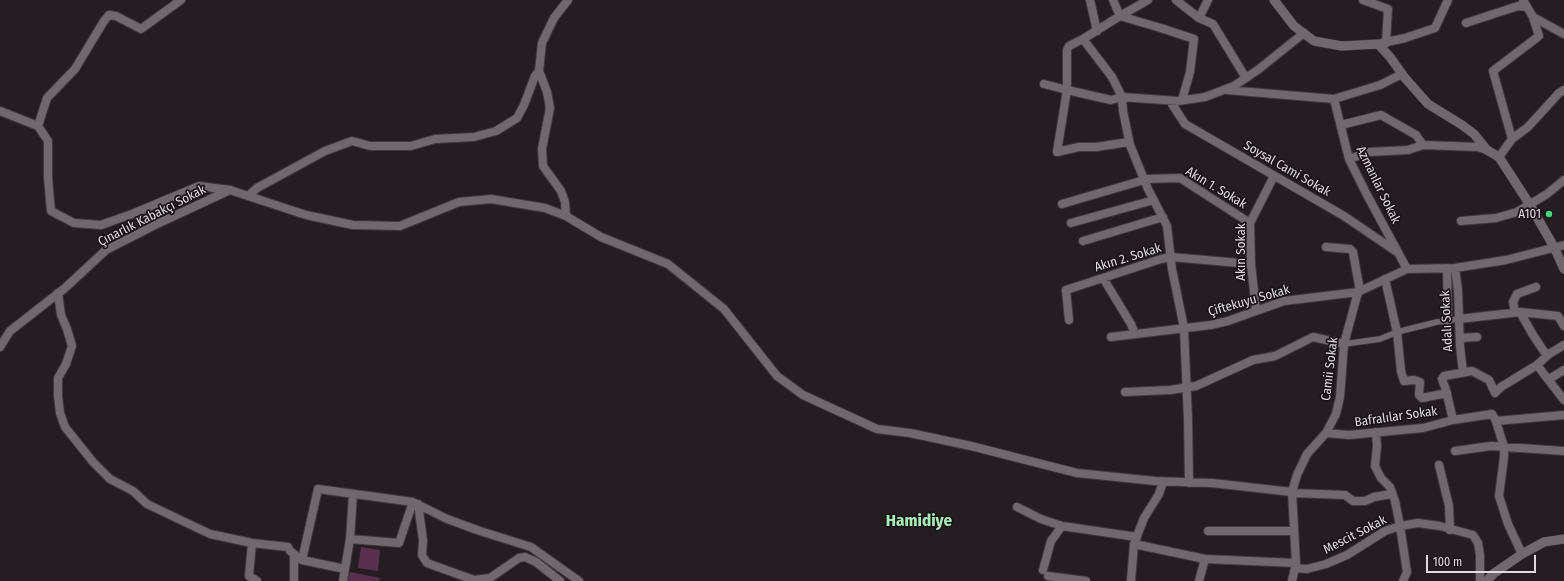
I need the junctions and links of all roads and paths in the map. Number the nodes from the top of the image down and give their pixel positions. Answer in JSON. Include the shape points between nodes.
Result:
{"nodes":[{"id":1,"x":181,"y":0,"type":"edge"},
{"id":2,"x":568,"y":0,"type":"edge"},
{"id":3,"x":1090,"y":0,"type":"edge"},
{"id":4,"x":1113,"y":0,"type":"edge"},
{"id":5,"x":1148,"y":0,"type":"edge"},
{"id":6,"x":1176,"y":0,"type":"edge"},
{"id":7,"x":1208,"y":0,"type":"edge"},
{"id":8,"x":1268,"y":0,"type":"edge"},
{"id":9,"x":1363,"y":0,"type":"edge"},
{"id":10,"x":1448,"y":0,"type":"edge"},
{"id":11,"x":1276,"y":2,"type":"edge"},
{"id":12,"x":1525,"y":3,"type":"edge"},
{"id":13,"x":1120,"y":16,"type":"junction"},
{"id":14,"x":1533,"y":16,"type":"junction"},
{"id":15,"x":1199,"y":18,"type":"junction"},
{"id":16,"x":1466,"y":23,"type":"dead end"},
{"id":17,"x":1097,"y":31,"type":"junction"},
{"id":18,"x":1304,"y":33,"type":"junction"},
{"id":19,"x":1564,"y":34,"type":"edge"},
{"id":20,"x":1083,"y":40,"type":"junction"},
{"id":21,"x":1382,"y":43,"type":"junction"},
{"id":22,"x":539,"y":71,"type":"junction"},
{"id":23,"x":1402,"y":74,"type":"junction"},
{"id":24,"x":1246,"y":78,"type":"junction"},
{"id":25,"x":1044,"y":84,"type":"dead end"},
{"id":26,"x":1225,"y":89,"type":"junction"},
{"id":27,"x":1067,"y":90,"type":"junction"},
{"id":28,"x":1564,"y":90,"type":"edge"},
{"id":29,"x":1122,"y":97,"type":"junction"},
{"id":30,"x":1334,"y":99,"type":"junction"},
{"id":31,"x":1182,"y":100,"type":"junction"},
{"id":32,"x":1170,"y":101,"type":"junction"},
{"id":33,"x":0,"y":112,"type":"edge"},
{"id":34,"x":1341,"y":125,"type":"junction"},
{"id":35,"x":38,"y":126,"type":"junction"},
{"id":36,"x":1512,"y":139,"type":"junction"},
{"id":37,"x":1130,"y":142,"type":"junction"},
{"id":38,"x":1423,"y":145,"type":"junction"},
{"id":39,"x":1452,"y":146,"type":"junction"},
{"id":40,"x":1487,"y":150,"type":"junction"},
{"id":41,"x":1442,"y":152,"type":"dead end"},
{"id":42,"x":1499,"y":157,"type":"junction"},
{"id":43,"x":1350,"y":159,"type":"junction"},
{"id":44,"x":1274,"y":176,"type":"junction"},
{"id":45,"x":1144,"y":180,"type":"junction"},
{"id":46,"x":1564,"y":180,"type":"edge"},
{"id":47,"x":230,"y":190,"type":"junction"},
{"id":48,"x":248,"y":196,"type":"junction"},
{"id":49,"x":1154,"y":200,"type":"junction"},
{"id":50,"x":1062,"y":204,"type":"dead end"},
{"id":51,"x":1530,"y":205,"type":"junction"},
{"id":52,"x":566,"y":216,"type":"junction"},
{"id":53,"x":1163,"y":218,"type":"junction"},
{"id":54,"x":1460,"y":221,"type":"dead end"},
{"id":55,"x":1071,"y":223,"type":"dead end"},
{"id":56,"x":1250,"y":223,"type":"junction"},
{"id":57,"x":1083,"y":241,"type":"dead end"},
{"id":58,"x":1564,"y":245,"type":"edge"},
{"id":59,"x":1326,"y":247,"type":"dead end"},
{"id":60,"x":1554,"y":247,"type":"junction"},
{"id":61,"x":1399,"y":253,"type":"junction"},
{"id":62,"x":1171,"y":257,"type":"junction"},
{"id":63,"x":1251,"y":264,"type":"junction"},
{"id":64,"x":1451,"y":268,"type":"junction"},
{"id":65,"x":1407,"y":269,"type":"junction"},
{"id":66,"x":1564,"y":269,"type":"edge"},
{"id":67,"x":1103,"y":278,"type":"junction"},
{"id":68,"x":1385,"y":279,"type":"junction"},
{"id":69,"x":1536,"y":287,"type":"dead end"},
{"id":70,"x":1359,"y":291,"type":"junction"},
{"id":71,"x":58,"y":293,"type":"junction"},
{"id":72,"x":1256,"y":310,"type":"junction"},
{"id":73,"x":1517,"y":312,"type":"junction"},
{"id":74,"x":1459,"y":319,"type":"junction"},
{"id":75,"x":1069,"y":320,"type":"dead end"},
{"id":76,"x":1448,"y":321,"type":"junction"},
{"id":77,"x":1564,"y":326,"type":"edge"},
{"id":78,"x":1184,"y":328,"type":"junction"},
{"id":79,"x":10,"y":331,"type":"junction"},
{"id":80,"x":1397,"y":332,"type":"junction"},
{"id":81,"x":1135,"y":334,"type":"junction"},
{"id":82,"x":0,"y":336,"type":"edge"},
{"id":83,"x":1112,"y":337,"type":"dead end"},
{"id":84,"x":1477,"y":337,"type":"dead end"},
{"id":85,"x":1460,"y":338,"type":"junction"},
{"id":86,"x":1344,"y":344,"type":"junction"},
{"id":87,"x":1564,"y":345,"type":"edge"},
{"id":88,"x":0,"y":347,"type":"edge"},
{"id":89,"x":1547,"y":356,"type":"junction"},
{"id":90,"x":1537,"y":365,"type":"junction"},
{"id":91,"x":1564,"y":370,"type":"edge"},
{"id":92,"x":1463,"y":372,"type":"junction"},
{"id":93,"x":1549,"y":379,"type":"junction"},
{"id":94,"x":1187,"y":387,"type":"junction"},
{"id":95,"x":1125,"y":392,"type":"dead end"},
{"id":96,"x":1447,"y":393,"type":"junction"},
{"id":97,"x":1564,"y":400,"type":"edge"},
{"id":98,"x":1564,"y":415,"type":"edge"},
{"id":99,"x":1494,"y":418,"type":"junction"},
{"id":100,"x":1453,"y":420,"type":"junction"},
{"id":101,"x":1376,"y":432,"type":"junction"},
{"id":102,"x":1326,"y":433,"type":"junction"},
{"id":103,"x":1504,"y":447,"type":"junction"},
{"id":104,"x":1455,"y":451,"type":"dead end"},
{"id":105,"x":1564,"y":451,"type":"edge"},
{"id":106,"x":1440,"y":465,"type":"dead end"},
{"id":107,"x":1163,"y":482,"type":"junction"},
{"id":108,"x":1189,"y":482,"type":"junction"},
{"id":109,"x":1292,"y":493,"type":"junction"},
{"id":110,"x":353,"y":494,"type":"junction"},
{"id":111,"x":1392,"y":494,"type":"junction"},
{"id":112,"x":416,"y":503,"type":"junction"},
{"id":113,"x":1017,"y":507,"type":"dead end"},
{"id":114,"x":1062,"y":526,"type":"junction"},
{"id":115,"x":1400,"y":526,"type":"junction"},
{"id":116,"x":1450,"y":530,"type":"junction"},
{"id":117,"x":1208,"y":531,"type":"dead end"},
{"id":118,"x":1294,"y":531,"type":"junction"},
{"id":119,"x":350,"y":539,"type":"junction"},
{"id":120,"x":1564,"y":539,"type":"edge"},
{"id":121,"x":1135,"y":540,"type":"junction"},
{"id":122,"x":252,"y":543,"type":"junction"},
{"id":123,"x":294,"y":554,"type":"junction"},
{"id":124,"x":1522,"y":554,"type":"junction"},
{"id":125,"x":1205,"y":559,"type":"junction"},
{"id":126,"x":302,"y":560,"type":"junction"},
{"id":127,"x":1295,"y":565,"type":"junction"},
{"id":128,"x":345,"y":569,"type":"junction"},
{"id":129,"x":257,"y":581,"type":"edge"},
{"id":130,"x":294,"y":581,"type":"edge"},
{"id":131,"x":343,"y":581,"type":"edge"},
{"id":132,"x":560,"y":581,"type":"edge"},
{"id":133,"x":579,"y":581,"type":"edge"},
{"id":134,"x":1086,"y":581,"type":"edge"},
{"id":135,"x":1131,"y":581,"type":"edge"},
{"id":136,"x":1199,"y":581,"type":"edge"},
{"id":137,"x":1292,"y":581,"type":"edge"},
{"id":138,"x":1403,"y":581,"type":"edge"},
{"id":139,"x":1480,"y":581,"type":"edge"},
{"id":140,"x":1487,"y":581,"type":"edge"}],
"edges":[{"from":1,"to":35,"type":"street","via":[[141,30],[116,16],[109,15],[75,69],[47,98]]},
{"from":2,"to":22,"type":"street","via":[[554,18],[542,43]]},
{"from":3,"to":17,"type":"street"},
{"from":4,"to":13,"type":"street"},
{"from":5,"to":13,"type":"street"},
{"from":6,"to":15,"type":"street"},
{"from":7,"to":15,"type":"street"},
{"from":8,"to":11,"type":"street"},
{"from":9,"to":21,"type":"street","via":[[1388,9]]},
{"from":10,"to":21,"type":"street","via":[[1435,28]]},
{"from":11,"to":18,"type":"street","via":[[1294,26]]},
{"from":12,"to":14,"type":"street"},
{"from":12,"to":16,"type":"street"},
{"from":13,"to":17,"type":"street"},
{"from":13,"to":31,"type":"street","via":[[1194,40],[1190,72]]},
{"from":14,"to":19,"type":"street"},
{"from":14,"to":36,"type":"street","via":[[1539,36],[1493,71]]},
{"from":15,"to":24,"type":"street","via":[[1213,24]]},
{"from":17,"to":20,"type":"street"},
{"from":18,"to":21,"type":"street","via":[[1314,41],[1342,46]]},
{"from":18,"to":24,"type":"street"},
{"from":20,"to":27,"type":"street","via":[[1068,46]]},
{"from":20,"to":29,"type":"street","via":[[1112,77]]},
{"from":21,"to":23,"type":"street"},
{"from":22,"to":48,"type":"street","via":[[517,118],[496,131],[474,137],[435,139],[411,146],[370,146],[352,141],[325,151],[257,188]]},
{"from":22,"to":52,"type":"street","via":[[550,108],[542,149],[543,166],[561,191]]},
{"from":23,"to":30,"type":"street","via":[[1380,85]]},
{"from":23,"to":40,"type":"street","via":[[1428,104],[1474,134]]},
{"from":24,"to":26,"type":"street"},
{"from":25,"to":27,"type":"street"},
{"from":26,"to":30,"type":"street"},
{"from":26,"to":31,"type":"street"},
{"from":27,"to":29,"type":"street","via":[[1111,100]]},
{"from":27,"to":37,"type":"street","via":[[1057,152],[1078,147],[1096,148]]},
{"from":28,"to":36,"type":"street","via":[[1528,127]]},
{"from":29,"to":32,"type":"street"},
{"from":29,"to":37,"type":"street"},
{"from":30,"to":34,"type":"street","name":"Azmanlar Sokak"},
{"from":31,"to":32,"type":"street"},
{"from":32,"to":44,"type":"street","name":"Soysal Cami Sokak","via":[[1185,124]]},
{"from":33,"to":35,"type":"street"},
{"from":34,"to":38,"type":"street","via":[[1381,116],[1416,135]]},
{"from":34,"to":43,"type":"street","name":"Azmanlar Sokak"},
{"from":35,"to":47,"type":"street","via":[[48,141],[51,211],[74,223],[101,225],[199,186]]},
{"from":36,"to":42,"type":"street"},
{"from":37,"to":45,"type":"street"},
{"from":38,"to":39,"type":"street"},
{"from":38,"to":43,"type":"street","via":[[1408,150],[1369,152]]},
{"from":39,"to":40,"type":"street"},
{"from":39,"to":41,"type":"street"},
{"from":40,"to":42,"type":"street"},
{"from":42,"to":51,"type":"street"},
{"from":43,"to":61,"type":"street","name":"Azmanlar Sokak"},
{"from":44,"to":56,"type":"street","name":"Akın Sokak"},
{"from":44,"to":61,"type":"street","name":"Soysal Cami Sokak","via":[[1344,216]]},
{"from":45,"to":49,"type":"street"},
{"from":45,"to":50,"type":"street","name":"Akın 1. Sokak"},
{"from":45,"to":56,"type":"street","name":"Akın 1. Sokak","via":[[1180,178]]},
{"from":46,"to":51,"type":"street"},
{"from":47,"to":48,"type":"street"},
{"from":47,"to":71,"type":"street","name":"Çınarlık Kabakçı Sokak","via":[[106,250]]},
{"from":48,"to":52,"type":"street","via":[[306,215],[353,225],[400,226],[459,202],[491,199],[546,208]]},
{"from":49,"to":53,"type":"street"},
{"from":49,"to":55,"type":"street"},
{"from":51,"to":54,"type":"street","via":[[1496,218]]},
{"from":51,"to":60,"type":"street"},
{"from":52,"to":107,"type":"street","via":[[601,238],[668,264],[724,309],[777,376],[803,395],[877,429],[933,438],[1077,473]]},
{"from":53,"to":57,"type":"street"},
{"from":53,"to":62,"type":"street","via":[[1167,226]]},
{"from":56,"to":63,"type":"street","name":"Akın Sokak"},
{"from":58,"to":60,"type":"street","name":"Çiftekuyu Sokak"},
{"from":59,"to":70,"type":"street","via":[[1350,249],[1353,252]]},
{"from":60,"to":64,"type":"street","name":"Çiftekuyu Sokak","via":[[1506,260]]},
{"from":60,"to":66,"type":"street"},
{"from":61,"to":65,"type":"street","name":"Azmanlar Sokak"},
{"from":62,"to":63,"type":"street","name":"Akın 2. Sokak"},
{"from":62,"to":67,"type":"street","name":"Akın 2. Sokak"},
{"from":62,"to":78,"type":"street"},
{"from":63,"to":72,"type":"street","name":"Akın Sokak"},
{"from":64,"to":65,"type":"street","name":"Çiftekuyu Sokak"},
{"from":64,"to":74,"type":"street","name":"Adalı Sokak","via":[[1458,290]]},
{"from":64,"to":76,"type":"street"},
{"from":65,"to":68,"type":"street","name":"Çiftekuyu Sokak"},
{"from":67,"to":75,"type":"street","name":"Akın 2. Sokak","via":[[1066,290]]},
{"from":67,"to":81,"type":"street"},
{"from":68,"to":70,"type":"street","name":"Çiftekuyu Sokak"},
{"from":68,"to":80,"type":"street"},
{"from":69,"to":73,"type":"street","via":[[1517,294],[1513,302]]},
{"from":70,"to":72,"type":"street","name":"Çiftekuyu Sokak","via":[[1284,301]]},
{"from":70,"to":86,"type":"street","name":"Camii Sokak"},
{"from":71,"to":79,"type":"street","name":"Çınarlık Kabakçı Sokak"},
{"from":71,"to":122,"type":"street","via":[[61,315],[72,346],[58,378],[60,413],[65,427],[110,479],[133,491],[147,504],[210,534]]},
{"from":72,"to":78,"type":"street","name":"Çiftekuyu Sokak","via":[[1211,325]]},
{"from":73,"to":74,"type":"street"},
{"from":73,"to":77,"type":"street","via":[[1558,316]]},
{"from":73,"to":89,"type":"street"},
{"from":74,"to":76,"type":"street"},
{"from":74,"to":85,"type":"street","name":"Adalı Sokak"},
{"from":76,"to":80,"type":"street"},
{"from":78,"to":81,"type":"street","name":"Çiftekuyu Sokak"},
{"from":78,"to":94,"type":"street"},
{"from":79,"to":82,"type":"street"},
{"from":79,"to":88,"type":"street","name":"Çınarlık Kabakçı Sokak"},
{"from":80,"to":86,"type":"street","via":[[1380,339]]},
{"from":80,"to":96,"type":"street","via":[[1404,381],[1420,382],[1419,395],[1422,398]]},
{"from":81,"to":83,"type":"street","name":"Çiftekuyu Sokak"},
{"from":84,"to":85,"type":"street"},
{"from":85,"to":92,"type":"street","name":"Adalı Sokak"},
{"from":86,"to":94,"type":"street","via":[[1313,336],[1275,356],[1253,360],[1196,386]]},
{"from":86,"to":102,"type":"street","name":"Camii Sokak","via":[[1340,397],[1336,414]]},
{"from":87,"to":89,"type":"street"},
{"from":89,"to":90,"type":"street"},
{"from":90,"to":92,"type":"street","via":[[1501,386],[1495,393],[1489,380],[1482,375],[1472,371]]},
{"from":90,"to":93,"type":"street"},
{"from":91,"to":93,"type":"street"},
{"from":92,"to":96,"type":"street","via":[[1444,376],[1442,379]]},
{"from":93,"to":97,"type":"street"},
{"from":94,"to":95,"type":"street"},
{"from":94,"to":108,"type":"street"},
{"from":96,"to":100,"type":"street"},
{"from":98,"to":99,"type":"street","name":"Bafralılar Sokak"},
{"from":99,"to":100,"type":"street","name":"Bafralılar Sokak"},
{"from":99,"to":103,"type":"street"},
{"from":100,"to":101,"type":"street","name":"Bafralılar Sokak","via":[[1423,428]]},
{"from":101,"to":102,"type":"street","name":"Bafralılar Sokak","via":[[1349,435]]},
{"from":101,"to":111,"type":"street","via":[[1375,466]]},
{"from":102,"to":109,"type":"street","name":"Camii Sokak","via":[[1307,454],[1296,475]]},
{"from":103,"to":104,"type":"street","via":[[1477,447]]},
{"from":103,"to":105,"type":"street"},
{"from":103,"to":124,"type":"street","via":[[1498,496]]},
{"from":106,"to":116,"type":"street","via":[[1449,506]]},
{"from":107,"to":108,"type":"street"},
{"from":107,"to":121,"type":"street"},
{"from":108,"to":109,"type":"street"},
{"from":109,"to":111,"type":"street","via":[[1345,495],[1353,501],[1365,501]]},
{"from":109,"to":118,"type":"street","name":"Camii Sokak"},
{"from":110,"to":112,"type":"street"},
{"from":110,"to":119,"type":"street"},
{"from":110,"to":126,"type":"street","via":[[318,489]]},
{"from":111,"to":115,"type":"street"},
{"from":112,"to":119,"type":"street","via":[[399,544]]},
{"from":112,"to":132,"type":"street","via":[[423,540],[422,555],[427,563],[474,580],[490,578],[519,558],[525,557],[536,562]]},
{"from":112,"to":133,"type":"street","via":[[480,532],[531,547]]},
{"from":113,"to":114,"type":"street","name":"Mescit Sokak"},
{"from":114,"to":121,"type":"street","name":"Mescit Sokak"},
{"from":114,"to":134,"type":"street","via":[[1051,541],[1046,573]]},
{"from":115,"to":116,"type":"street","name":"Mescit Sokak","via":[[1418,523]]},
{"from":115,"to":127,"type":"street","name":"Mescit Sokak","via":[[1384,531],[1347,555],[1326,564],[1307,569]]},
{"from":115,"to":138,"type":"street","via":[[1407,572]]},
{"from":116,"to":139,"type":"street","name":"Mescit Sokak","via":[[1473,535],[1480,555]]},
{"from":117,"to":118,"type":"street"},
{"from":118,"to":127,"type":"street","name":"Camii Sokak"},
{"from":119,"to":128,"type":"street"},
{"from":120,"to":124,"type":"street","via":[[1544,542]]},
{"from":121,"to":125,"type":"street","name":"Mescit Sokak"},
{"from":121,"to":135,"type":"street"},
{"from":122,"to":123,"type":"street","via":[[288,546]]},
{"from":122,"to":129,"type":"street","via":[[249,576]]},
{"from":123,"to":126,"type":"street"},
{"from":123,"to":130,"type":"street"},
{"from":124,"to":140,"type":"street"},
{"from":125,"to":127,"type":"street","name":"Mescit Sokak"},
{"from":125,"to":136,"type":"street"},
{"from":126,"to":128,"type":"street"},
{"from":127,"to":137,"type":"street","name":"Camii Sokak"},
{"from":128,"to":131,"type":"street"}]}
